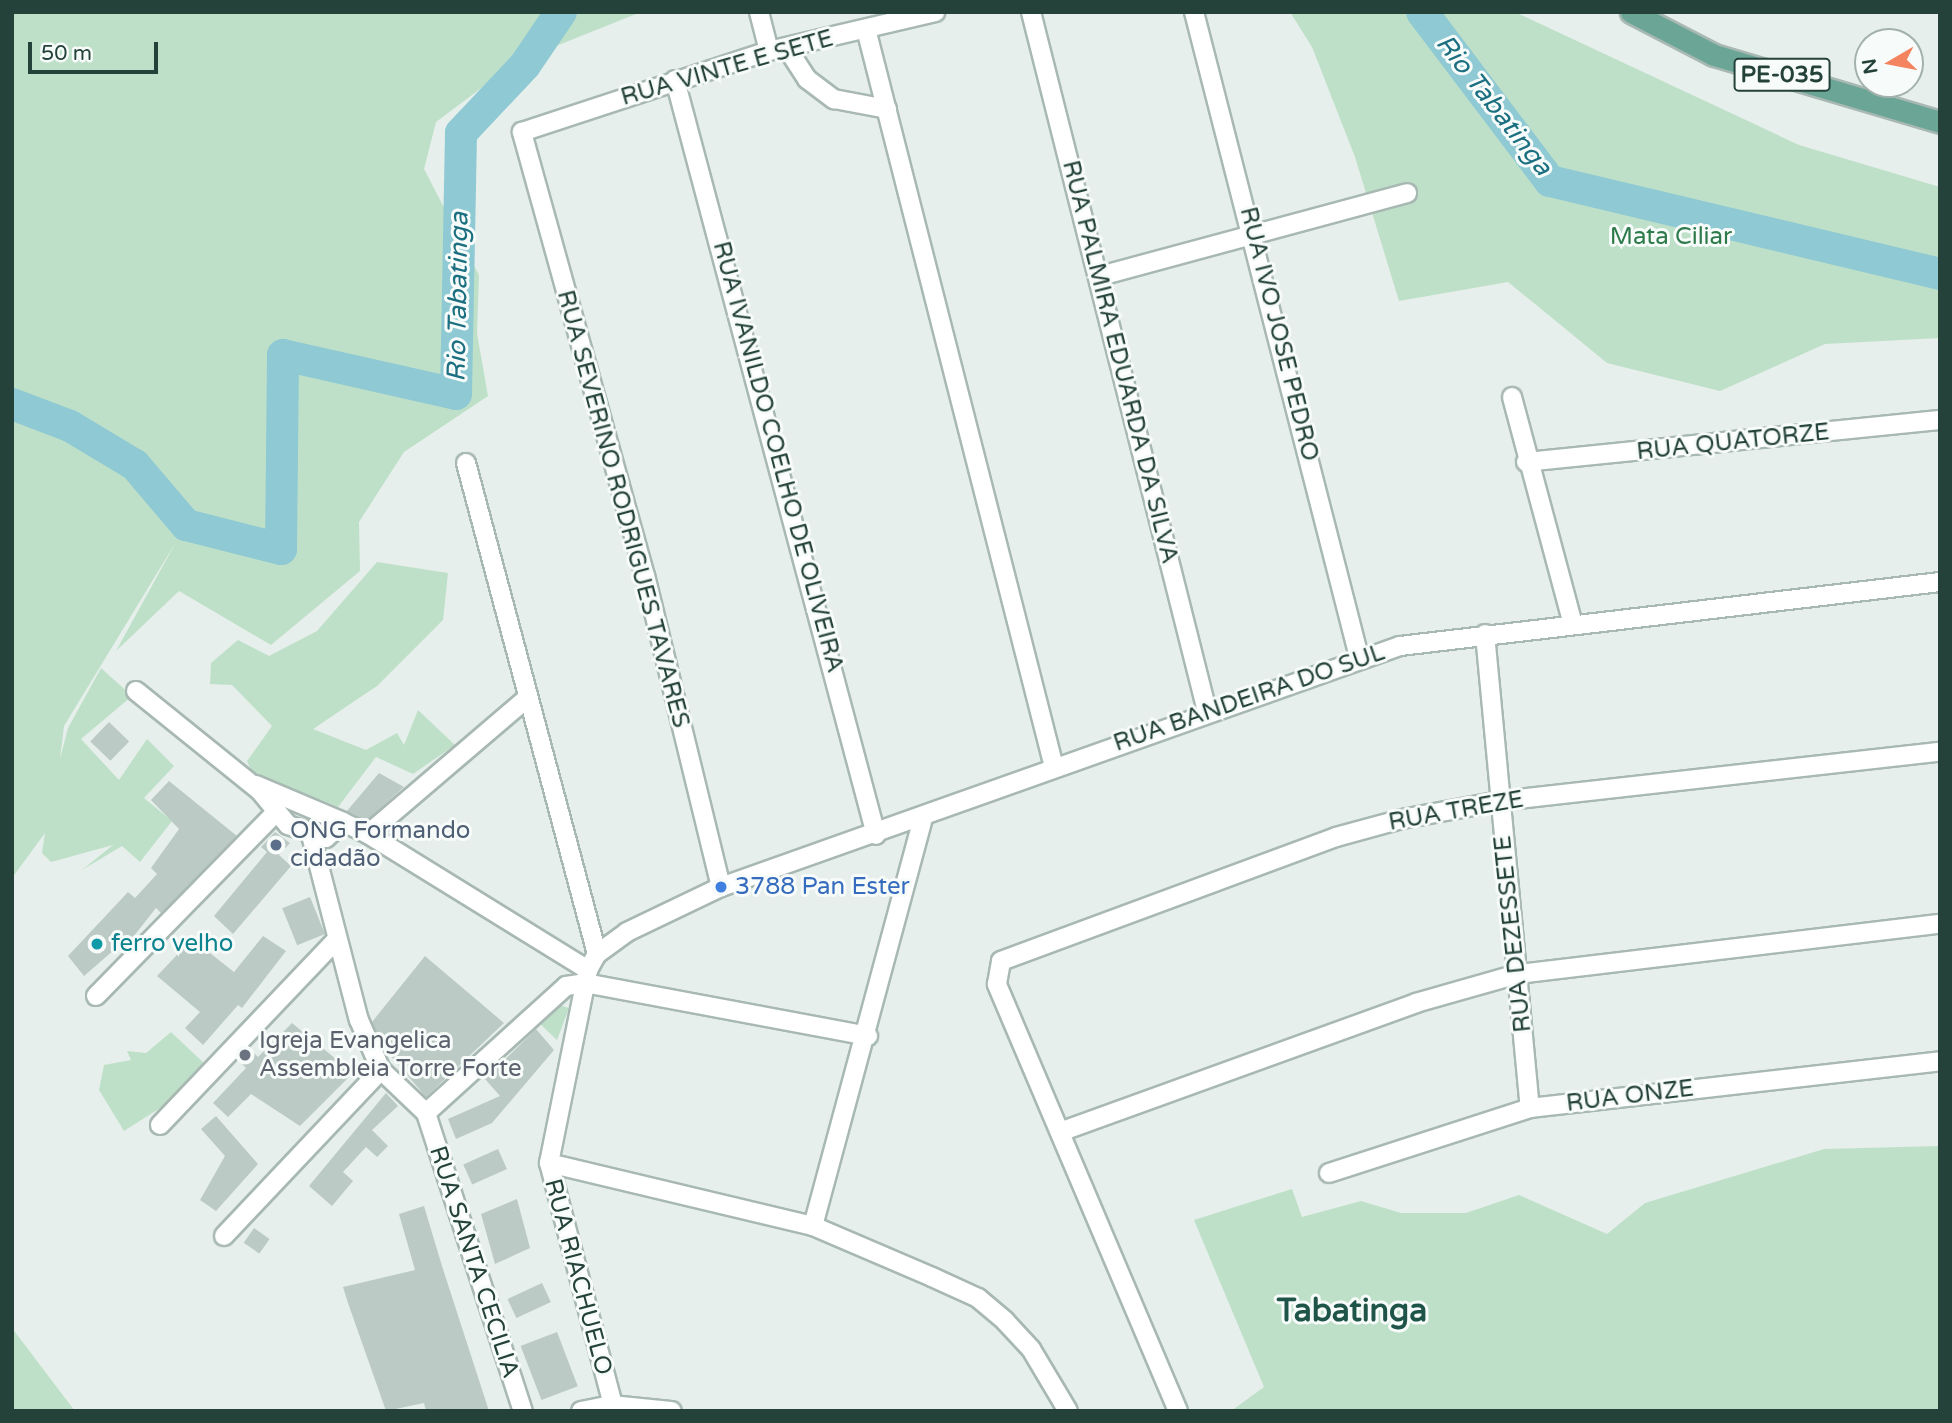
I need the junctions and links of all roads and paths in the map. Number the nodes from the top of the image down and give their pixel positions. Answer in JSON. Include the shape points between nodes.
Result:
{"nodes":[{"id":1,"x":759,"y":12,"type":"edge"},
{"id":2,"x":935,"y":12,"type":"edge"},
{"id":3,"x":1031,"y":12,"type":"edge"},
{"id":4,"x":1194,"y":12,"type":"edge"},
{"id":5,"x":1631,"y":12,"type":"edge"},
{"id":6,"x":866,"y":29,"type":"junction"},
{"id":7,"x":778,"y":50,"type":"junction"},
{"id":8,"x":675,"y":80,"type":"junction"},
{"id":9,"x":887,"y":109,"type":"junction"},
{"id":10,"x":1940,"y":122,"type":"edge"},
{"id":11,"x":522,"y":132,"type":"joint"},
{"id":12,"x":1407,"y":193,"type":"dead end"},
{"id":13,"x":1254,"y":233,"type":"junction"},
{"id":14,"x":1100,"y":276,"type":"junction"},
{"id":15,"x":1512,"y":397,"type":"dead end"},
{"id":16,"x":1940,"y":420,"type":"edge"},
{"id":17,"x":466,"y":463,"type":"dead end"},
{"id":18,"x":1526,"y":463,"type":"junction"},
{"id":19,"x":1940,"y":582,"type":"edge"},
{"id":20,"x":1573,"y":624,"type":"junction"},
{"id":21,"x":1485,"y":634,"type":"junction"},
{"id":22,"x":1359,"y":657,"type":"junction"},
{"id":23,"x":136,"y":691,"type":"dead end"},
{"id":24,"x":526,"y":699,"type":"junction"},
{"id":25,"x":1207,"y":711,"type":"junction"},
{"id":26,"x":1940,"y":752,"type":"edge"},
{"id":27,"x":1054,"y":767,"type":"junction"},
{"id":28,"x":250,"y":783,"type":"junction"},
{"id":29,"x":1500,"y":801,"type":"junction"},
{"id":30,"x":275,"y":813,"type":"junction"},
{"id":31,"x":922,"y":821,"type":"junction"},
{"id":32,"x":343,"y":822,"type":"junction"},
{"id":33,"x":368,"y":834,"type":"junction"},
{"id":34,"x":311,"y":835,"type":"junction"},
{"id":35,"x":876,"y":835,"type":"junction"},
{"id":36,"x":721,"y":887,"type":"junction"},
{"id":37,"x":1940,"y":924,"type":"edge"},
{"id":38,"x":335,"y":941,"type":"junction"},
{"id":39,"x":597,"y":954,"type":"junction"},
{"id":40,"x":1518,"y":974,"type":"junction"},
{"id":41,"x":586,"y":976,"type":"junction"},
{"id":42,"x":96,"y":996,"type":"dead end"},
{"id":43,"x":868,"y":1036,"type":"junction"},
{"id":44,"x":1940,"y":1061,"type":"edge"},
{"id":45,"x":381,"y":1070,"type":"junction"},
{"id":46,"x":1530,"y":1108,"type":"junction"},
{"id":47,"x":426,"y":1113,"type":"junction"},
{"id":48,"x":160,"y":1125,"type":"dead end"},
{"id":49,"x":1060,"y":1132,"type":"junction"},
{"id":50,"x":548,"y":1163,"type":"junction"},
{"id":51,"x":1328,"y":1173,"type":"dead end"},
{"id":52,"x":813,"y":1226,"type":"junction"},
{"id":53,"x":224,"y":1236,"type":"dead end"},
{"id":54,"x":613,"y":1405,"type":"junction"},
{"id":55,"x":523,"y":1411,"type":"edge"},
{"id":56,"x":581,"y":1411,"type":"edge"},
{"id":57,"x":672,"y":1411,"type":"edge"},
{"id":58,"x":1068,"y":1411,"type":"edge"},
{"id":59,"x":1178,"y":1411,"type":"edge"}],
"edges":[{"from":1,"to":7,"type":"street"},
{"from":2,"to":6,"type":"street","name":"RUA VINTE E SETE"},
{"from":3,"to":14,"type":"street","name":"RUA PALMIRA EDUARDA DA SILVA"},
{"from":4,"to":13,"type":"street","name":"RUA IVO JOSE PEDRO"},
{"from":5,"to":10,"type":"main road","number":"PE-035","via":[[1714,55]]},
{"from":6,"to":7,"type":"street","name":"RUA VINTE E SETE"},
{"from":6,"to":9,"type":"street"},
{"from":7,"to":8,"type":"street","name":"RUA VINTE E SETE"},
{"from":7,"to":9,"type":"street","via":[[834,99]]},
{"from":8,"to":11,"type":"street","name":"RUA VINTE E SETE"},
{"from":8,"to":35,"type":"street","name":"RUA IVANILDO COELHO DE OLIVEIRA"},
{"from":9,"to":27,"type":"street"},
{"from":11,"to":36,"type":"street","name":"RUA SEVERINO RODRIGUES TAVARES","via":[[645,576]]},
{"from":12,"to":13,"type":"street"},
{"from":13,"to":14,"type":"street"},
{"from":13,"to":22,"type":"street","name":"RUA IVO JOSE PEDRO"},
{"from":14,"to":25,"type":"street","name":"RUA PALMIRA EDUARDA DA SILVA"},
{"from":15,"to":18,"type":"street"},
{"from":16,"to":18,"type":"street","name":"RUA QUATORZE"},
{"from":17,"to":24,"type":"street"},
{"from":18,"to":20,"type":"street"},
{"from":19,"to":20,"type":"street","name":"RUA BANDEIRA DO SUL"},
{"from":20,"to":21,"type":"street","name":"RUA BANDEIRA DO SUL"},
{"from":21,"to":22,"type":"street","name":"RUA BANDEIRA DO SUL"},
{"from":21,"to":29,"type":"street","name":"RUA DEZESSETE"},
{"from":22,"to":25,"type":"street","name":"RUA BANDEIRA DO SUL"},
{"from":23,"to":28,"type":"street"},
{"from":24,"to":33,"type":"street"},
{"from":24,"to":39,"type":"street"},
{"from":25,"to":27,"type":"street","name":"RUA BANDEIRA DO SUL"},
{"from":26,"to":29,"type":"street","name":"RUA TREZE"},
{"from":27,"to":31,"type":"street","name":"RUA BANDEIRA DO SUL"},
{"from":28,"to":30,"type":"street"},
{"from":28,"to":32,"type":"street"},
{"from":29,"to":40,"type":"street","name":"RUA DEZESSETE"},
{"from":29,"to":49,"type":"street","name":"RUA TREZE","via":[[1336,837],[1010,954],[998,967],[997,984]]},
{"from":30,"to":34,"type":"street"},
{"from":30,"to":42,"type":"street"},
{"from":31,"to":35,"type":"street","name":"RUA BANDEIRA DO SUL"},
{"from":31,"to":43,"type":"street"},
{"from":32,"to":33,"type":"street"},
{"from":32,"to":34,"type":"street","via":[[326,838]]},
{"from":33,"to":41,"type":"street"},
{"from":34,"to":38,"type":"street"},
{"from":35,"to":36,"type":"street","name":"RUA BANDEIRA DO SUL"},
{"from":36,"to":39,"type":"street","name":"RUA BANDEIRA DO SUL","via":[[627,932]]},
{"from":37,"to":40,"type":"street"},
{"from":38,"to":45,"type":"street"},
{"from":38,"to":48,"type":"street"},
{"from":39,"to":41,"type":"street","name":"RUA BANDEIRA DO SUL"},
{"from":40,"to":46,"type":"street","name":"RUA DEZESSETE"},
{"from":40,"to":49,"type":"street","via":[[1416,1003]]},
{"from":41,"to":43,"type":"street"},
{"from":41,"to":47,"type":"street","via":[[566,986]]},
{"from":41,"to":50,"type":"street","name":"RUA RIACHUELO"},
{"from":43,"to":52,"type":"street"},
{"from":44,"to":46,"type":"street","name":"RUA ONZE"},
{"from":45,"to":47,"type":"street"},
{"from":45,"to":53,"type":"street"},
{"from":46,"to":51,"type":"street","name":"RUA ONZE"},
{"from":47,"to":55,"type":"street","name":"RUA SANTA CECILIA"},
{"from":49,"to":59,"type":"street"},
{"from":50,"to":52,"type":"street"},
{"from":50,"to":54,"type":"street","name":"RUA RIACHUELO"},
{"from":52,"to":58,"type":"street","via":[[978,1298],[1031,1349]]},
{"from":54,"to":56,"type":"street"},
{"from":54,"to":57,"type":"street"}]}
